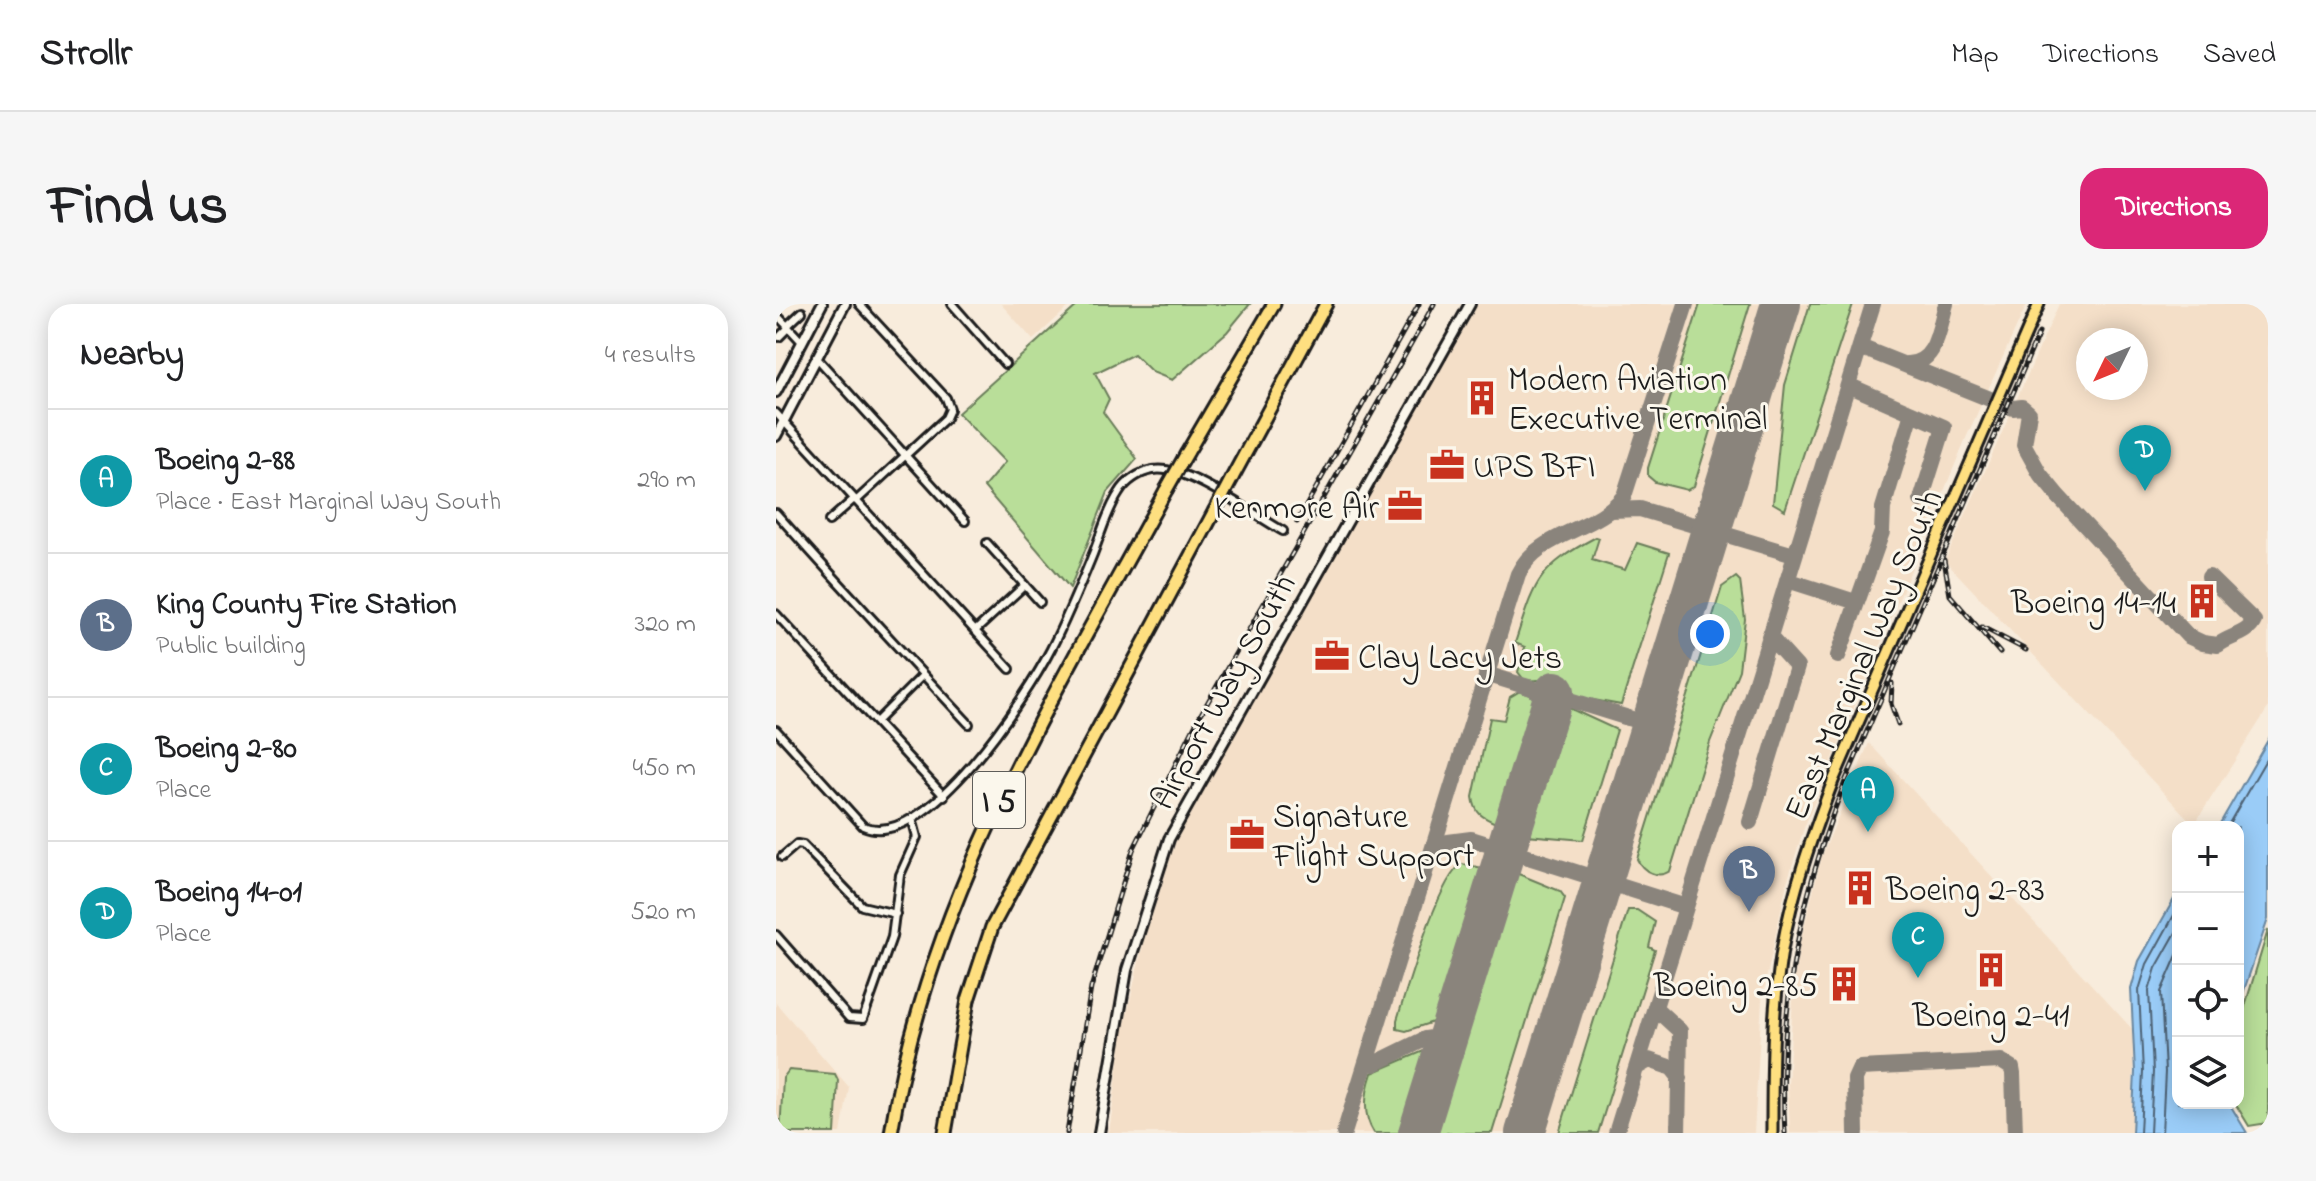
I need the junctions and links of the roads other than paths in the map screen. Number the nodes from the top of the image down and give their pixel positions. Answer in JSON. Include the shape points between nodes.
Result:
{"nodes":[{"id":1,"x":822,"y":304,"type":"edge"},
{"id":2,"x":845,"y":304,"type":"edge"},
{"id":3,"x":859,"y":304,"type":"edge"},
{"id":4,"x":952,"y":304,"type":"edge"},
{"id":5,"x":1274,"y":304,"type":"edge"},
{"id":6,"x":1326,"y":304,"type":"edge"},
{"id":7,"x":1470,"y":304,"type":"edge"},
{"id":8,"x":2039,"y":304,"type":"edge"},
{"id":9,"x":802,"y":312,"type":"dead end"},
{"id":10,"x":776,"y":314,"type":"edge"},
{"id":11,"x":788,"y":327,"type":"junction"},
{"id":12,"x":779,"y":337,"type":"dead end"},
{"id":13,"x":802,"y":342,"type":"junction"},
{"id":14,"x":816,"y":357,"type":"junction"},
{"id":15,"x":1005,"y":364,"type":"dead end"},
{"id":16,"x":776,"y":392,"type":"edge"},
{"id":17,"x":776,"y":413,"type":"edge"},
{"id":18,"x":783,"y":421,"type":"junction"},
{"id":19,"x":776,"y":436,"type":"edge"},
{"id":20,"x":906,"y":455,"type":"junction"},
{"id":21,"x":855,"y":500,"type":"junction"},
{"id":22,"x":776,"y":513,"type":"edge"},
{"id":23,"x":829,"y":521,"type":"dead end"},
{"id":24,"x":965,"y":521,"type":"dead end"},
{"id":25,"x":1283,"y":531,"type":"dead end"},
{"id":26,"x":987,"y":543,"type":"dead end"},
{"id":27,"x":1025,"y":585,"type":"junction"},
{"id":28,"x":1040,"y":602,"type":"dead end"},
{"id":29,"x":776,"y":614,"type":"edge"},
{"id":30,"x":975,"y":631,"type":"junction"},
{"id":31,"x":1010,"y":669,"type":"dead end"},
{"id":32,"x":921,"y":677,"type":"junction"},
{"id":33,"x":876,"y":722,"type":"junction"},
{"id":34,"x":969,"y":724,"type":"dead end"},
{"id":35,"x":776,"y":730,"type":"edge"},
{"id":36,"x":944,"y":796,"type":"junction"},
{"id":37,"x":912,"y":818,"type":"junction"},
{"id":38,"x":782,"y":857,"type":"dead end"},
{"id":39,"x":896,"y":914,"type":"junction"},
{"id":40,"x":776,"y":935,"type":"edge"},
{"id":41,"x":891,"y":1133,"type":"edge"},
{"id":42,"x":945,"y":1133,"type":"edge"},
{"id":43,"x":1099,"y":1133,"type":"edge"},
{"id":44,"x":1772,"y":1133,"type":"edge"}],
"edges":[{"from":1,"to":13,"type":"main road"},
{"from":2,"to":14,"type":"main road"},
{"from":3,"to":20,"type":"street","via":[[950,406],[948,415]]},
{"from":4,"to":15,"type":"street"},
{"from":5,"to":41,"type":"highway","number":"I 5","bridge":true,"via":[[1166,490],[1005,787],[965,873],[915,1024]]},
{"from":6,"to":42,"type":"highway","number":"I 5","bridge":true,"via":[[1015,878],[977,969]]},
{"from":7,"to":43,"type":"main road","name":"Airport Way South","via":[[1169,839],[1123,983]]},
{"from":8,"to":44,"type":"main road","name":"East Marginal Way South","via":[[1810,843],[1777,991]]},
{"from":9,"to":11,"type":"street"},
{"from":10,"to":11,"type":"street"},
{"from":11,"to":12,"type":"street"},
{"from":11,"to":13,"type":"street"},
{"from":13,"to":16,"type":"main road"},
{"from":14,"to":18,"type":"main road"},
{"from":14,"to":20,"type":"street"},
{"from":17,"to":18,"type":"street"},
{"from":18,"to":19,"type":"main road"},
{"from":18,"to":21,"type":"street"},
{"from":20,"to":21,"type":"street"},
{"from":20,"to":24,"type":"street"},
{"from":21,"to":23,"type":"street"},
{"from":21,"to":30,"type":"street"},
{"from":22,"to":32,"type":"street","via":[[917,664]]},
{"from":25,"to":36,"type":"street","via":[[1180,472],[1152,470],[1128,482],[1108,515],[1044,661]]},
{"from":26,"to":27,"type":"street"},
{"from":27,"to":28,"type":"street"},
{"from":27,"to":30,"type":"street"},
{"from":29,"to":33,"type":"street"},
{"from":30,"to":31,"type":"street"},
{"from":32,"to":33,"type":"street"},
{"from":32,"to":34,"type":"street"},
{"from":33,"to":36,"type":"street"},
{"from":35,"to":37,"type":"street","via":[[863,826],[878,829]]},
{"from":36,"to":37,"type":"street"},
{"from":37,"to":39,"type":"street","via":[[917,837],[900,875]]},
{"from":38,"to":39,"type":"street","via":[[803,845],[862,906]]},
{"from":39,"to":40,"type":"street","via":[[867,1013],[856,1021]]}]}
